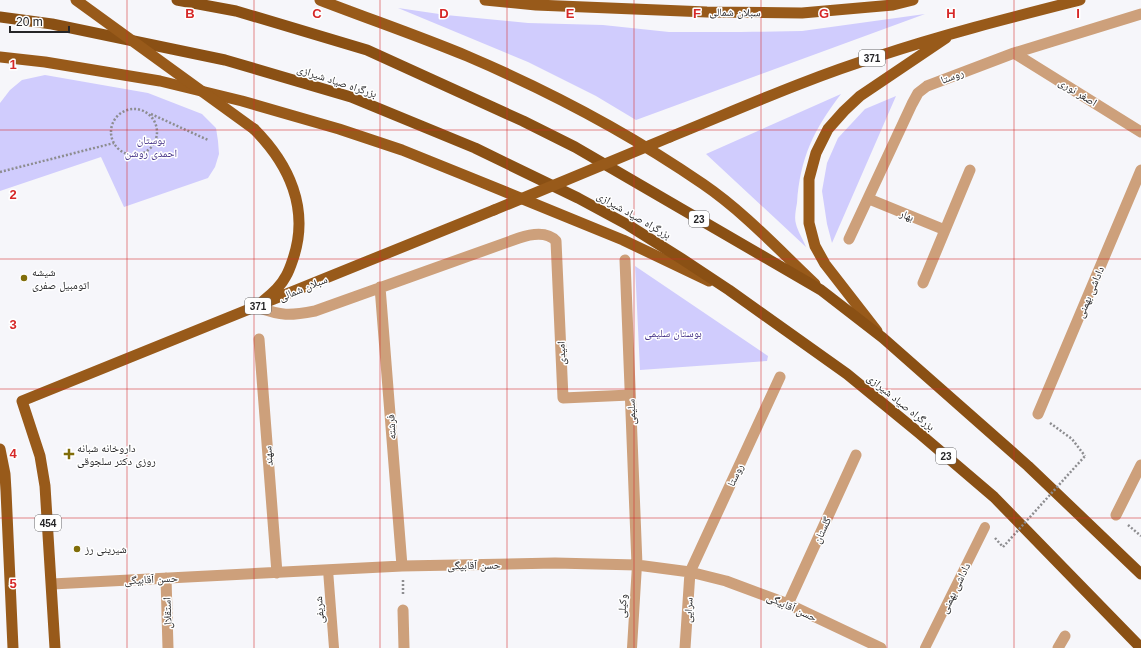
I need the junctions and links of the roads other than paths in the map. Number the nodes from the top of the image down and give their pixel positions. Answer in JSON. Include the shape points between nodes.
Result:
{"nodes":[{"id":1,"x":76,"y":0,"type":"edge"},
{"id":2,"x":177,"y":0,"type":"edge"},
{"id":3,"x":320,"y":0,"type":"edge"},
{"id":4,"x":485,"y":0,"type":"edge"},
{"id":5,"x":913,"y":0,"type":"edge"},
{"id":6,"x":1080,"y":0,"type":"edge"},
{"id":7,"x":1141,"y":14,"type":"edge"},
{"id":8,"x":0,"y":17,"type":"edge"},
{"id":9,"x":955,"y":32,"type":"junction"},
{"id":10,"x":1014,"y":53,"type":"junction"},
{"id":11,"x":0,"y":56,"type":"edge"},
{"id":12,"x":1141,"y":132,"type":"edge"},
{"id":13,"x":970,"y":170,"type":"dead end"},
{"id":14,"x":1141,"y":170,"type":"edge"},
{"id":15,"x":869,"y":199,"type":"junction"},
{"id":16,"x":945,"y":230,"type":"junction"},
{"id":17,"x":849,"y":239,"type":"dead end"},
{"id":18,"x":625,"y":260,"type":"dead end"},
{"id":19,"x":923,"y":283,"type":"dead end"},
{"id":20,"x":380,"y":287,"type":"junction"},
{"id":21,"x":729,"y":290,"type":"junction"},
{"id":22,"x":822,"y":290,"type":"junction"},
{"id":23,"x":257,"y":307,"type":"junction"},
{"id":24,"x":883,"y":338,"type":"junction"},
{"id":25,"x":259,"y":339,"type":"dead end"},
{"id":26,"x":780,"y":377,"type":"dead end"},
{"id":27,"x":630,"y":395,"type":"junction"},
{"id":28,"x":22,"y":401,"type":"joint"},
{"id":29,"x":1038,"y":414,"type":"road end"},
{"id":30,"x":0,"y":449,"type":"edge"},
{"id":31,"x":856,"y":455,"type":"dead end"},
{"id":32,"x":1141,"y":465,"type":"edge"},
{"id":33,"x":1116,"y":515,"type":"dead end"},
{"id":34,"x":985,"y":528,"type":"dead end"},
{"id":35,"x":637,"y":565,"type":"junction"},
{"id":36,"x":402,"y":566,"type":"junction"},
{"id":37,"x":328,"y":570,"type":"junction"},
{"id":38,"x":690,"y":572,"type":"junction"},
{"id":39,"x":277,"y":573,"type":"junction"},
{"id":40,"x":1141,"y":574,"type":"edge"},
{"id":41,"x":166,"y":578,"type":"junction"},
{"id":42,"x":52,"y":584,"type":"junction"},
{"id":43,"x":788,"y":604,"type":"junction"},
{"id":44,"x":403,"y":610,"type":"road end"},
{"id":45,"x":1065,"y":636,"type":"dead end"},
{"id":46,"x":874,"y":646,"type":"edge"},
{"id":47,"x":13,"y":648,"type":"edge"},
{"id":48,"x":55,"y":648,"type":"edge"},
{"id":49,"x":168,"y":648,"type":"edge"},
{"id":50,"x":334,"y":648,"type":"edge"},
{"id":51,"x":404,"y":648,"type":"edge"},
{"id":52,"x":632,"y":648,"type":"edge"},
{"id":53,"x":685,"y":648,"type":"edge"},
{"id":54,"x":925,"y":648,"type":"edge"},
{"id":55,"x":1058,"y":648,"type":"edge"},
{"id":56,"x":1140,"y":648,"type":"edge"}],
"edges":[{"from":1,"to":23,"type":"main road","bridge":true,"via":[[254,129],[278,157],[292,184],[299,215],[298,245],[287,276]]},
{"from":2,"to":22,"type":"highway","number":"23","via":[[236,11],[367,50],[523,121]]},
{"from":3,"to":22,"type":"main road","via":[[466,56],[608,124],[704,184],[736,210]]},
{"from":4,"to":5,"type":"main road","name":"سبلان شمالی","via":[[536,5],[802,13],[893,5]]},
{"from":6,"to":9,"type":"main road","number":"371"},
{"from":7,"to":10,"type":"street","name":"روستا"},
{"from":8,"to":21,"type":"highway","name":"بزرگراه صیاد شیرازی","number":"23","via":[[52,24],[225,60],[351,97],[475,148],[578,198],[628,225]]},
{"from":9,"to":23,"type":"main road","name":"سبلان شمالی","number":"371","bridge":true,"via":[[799,84]]},
{"from":9,"to":24,"type":"main road","via":[[860,96],[844,111],[828,129],[816,153],[809,179],[809,223],[815,246],[825,264]]},
{"from":10,"to":12,"type":"street","name":"اصغر نوری"},
{"from":10,"to":15,"type":"street","name":"روستا","via":[[927,86],[918,93]]},
{"from":11,"to":21,"type":"main road","via":[[160,81],[346,131],[402,150],[616,237]]},
{"from":13,"to":16,"type":"street"},
{"from":14,"to":29,"type":"street","name":"داداشی بهمنی"},
{"from":15,"to":16,"type":"street","name":"بهار"},
{"from":15,"to":17,"type":"street","name":"روستا"},
{"from":16,"to":19,"type":"street"},
{"from":18,"to":27,"type":"street","name":"سلیمی"},
{"from":20,"to":23,"type":"street","via":[[315,311],[296,315],[278,314]]},
{"from":20,"to":27,"type":"street","name":"امیدی","via":[[530,234],[552,237],[556,242],[563,398]]},
{"from":20,"to":36,"type":"street","name":"فرشته"},
{"from":21,"to":56,"type":"highway","name":"بزرگراه صیاد شیرازی","number":"23","via":[[847,374],[994,497]]},
{"from":22,"to":24,"type":"highway","number":"23"},
{"from":23,"to":28,"type":"main road","name":"سبلان شمالی","number":"371"},
{"from":24,"to":40,"type":"highway","number":"23","via":[[1028,466]]},
{"from":25,"to":39,"type":"street","name":"سهند"},
{"from":26,"to":38,"type":"street","name":"روستا"},
{"from":27,"to":35,"type":"street","name":"سلیمی"},
{"from":28,"to":42,"type":"main road","number":"454","via":[[40,456]]},
{"from":30,"to":47,"type":"main road","via":[[5,474]]},
{"from":31,"to":43,"type":"street","name":"گلستان"},
{"from":32,"to":33,"type":"street"},
{"from":34,"to":54,"type":"lane","name":"داداشی بهمنی"},
{"from":35,"to":36,"type":"street","name":"حسن آقابیگی","via":[[555,563]]},
{"from":35,"to":38,"type":"street","name":"حسن آقابیگی"},
{"from":35,"to":52,"type":"lane","name":"وکیلی"},
{"from":36,"to":37,"type":"street","name":"حسن آقابیگی"},
{"from":37,"to":39,"type":"street","name":"حسن آقابیگی"},
{"from":37,"to":50,"type":"lane","name":"شریفی"},
{"from":38,"to":43,"type":"street","name":"حسن آقابیگی","via":[[726,581]]},
{"from":38,"to":53,"type":"street","name":"سرایی"},
{"from":39,"to":41,"type":"street","name":"حسن آقابیگی"},
{"from":41,"to":42,"type":"street","name":"حسن آقابیگی"},
{"from":41,"to":49,"type":"street","name":"استقلال"},
{"from":42,"to":48,"type":"main road","number":"454"},
{"from":43,"to":46,"type":"street","name":"حسن آقابیگی"},
{"from":44,"to":51,"type":"street"},
{"from":45,"to":55,"type":"street"}]}
